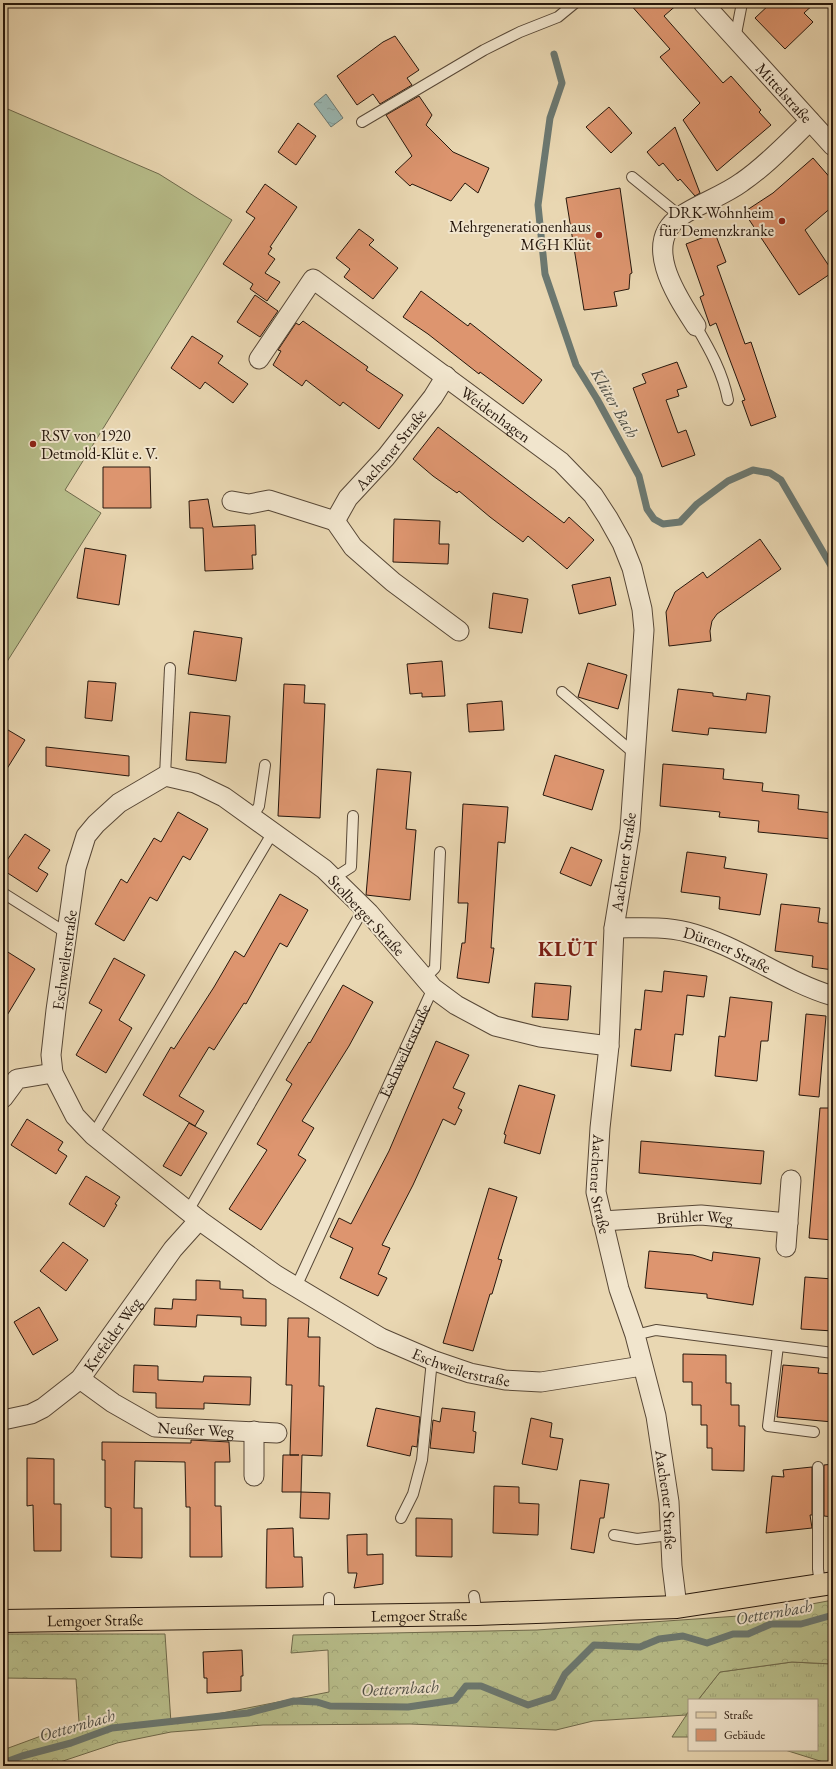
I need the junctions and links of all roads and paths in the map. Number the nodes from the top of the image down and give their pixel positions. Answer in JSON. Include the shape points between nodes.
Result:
{"nodes":[{"id":1,"x":575,"y":3,"type":"edge"},
{"id":2,"x":704,"y":3,"type":"edge"},
{"id":3,"x":742,"y":3,"type":"edge"},
{"id":4,"x":735,"y":39,"type":"junction"},
{"id":5,"x":810,"y":121,"type":"junction"},
{"id":6,"x":362,"y":122,"type":"dead end"},
{"id":7,"x":833,"y":146,"type":"edge"},
{"id":8,"x":632,"y":177,"type":"dead end"},
{"id":9,"x":680,"y":216,"type":"junction"},
{"id":10,"x":696,"y":326,"type":"joint"},
{"id":11,"x":259,"y":359,"type":"dead end"},
{"id":12,"x":446,"y":376,"type":"junction"},
{"id":13,"x":728,"y":400,"type":"dead end"},
{"id":14,"x":232,"y":500,"type":"dead end"},
{"id":15,"x":335,"y":521,"type":"junction"},
{"id":16,"x":459,"y":631,"type":"dead end"},
{"id":17,"x":170,"y":668,"type":"dead end"},
{"id":18,"x":641,"y":681,"type":"joint"},
{"id":19,"x":562,"y":692,"type":"dead end"},
{"id":20,"x":635,"y":754,"type":"junction"},
{"id":21,"x":265,"y":765,"type":"dead end"},
{"id":22,"x":166,"y":776,"type":"junction"},
{"id":23,"x":353,"y":816,"type":"dead end"},
{"id":24,"x":252,"y":817,"type":"junction"},
{"id":25,"x":274,"y":832,"type":"junction"},
{"id":26,"x":440,"y":852,"type":"dead end"},
{"id":27,"x":334,"y":878,"type":"junction"},
{"id":28,"x":3,"y":893,"type":"edge"},
{"id":29,"x":364,"y":908,"type":"junction"},
{"id":30,"x":614,"y":928,"type":"junction"},
{"id":31,"x":68,"y":934,"type":"junction"},
{"id":32,"x":429,"y":983,"type":"junction"},
{"id":33,"x":833,"y":996,"type":"edge"},
{"id":34,"x":610,"y":1046,"type":"junction"},
{"id":35,"x":53,"y":1072,"type":"junction"},
{"id":36,"x":3,"y":1098,"type":"edge"},
{"id":37,"x":93,"y":1135,"type":"junction"},
{"id":38,"x":791,"y":1180,"type":"dead end"},
{"id":39,"x":194,"y":1215,"type":"junction"},
{"id":40,"x":602,"y":1221,"type":"junction"},
{"id":41,"x":788,"y":1223,"type":"junction"},
{"id":42,"x":786,"y":1247,"type":"dead end"},
{"id":43,"x":296,"y":1287,"type":"junction"},
{"id":44,"x":635,"y":1335,"type":"junction"},
{"id":45,"x":778,"y":1346,"type":"junction"},
{"id":46,"x":833,"y":1353,"type":"edge"},
{"id":47,"x":432,"y":1360,"type":"junction"},
{"id":48,"x":642,"y":1366,"type":"junction"},
{"id":49,"x":80,"y":1378,"type":"junction"},
{"id":50,"x":3,"y":1420,"type":"edge"},
{"id":51,"x":254,"y":1431,"type":"junction"},
{"id":52,"x":814,"y":1432,"type":"dead end"},
{"id":53,"x":277,"y":1433,"type":"dead end"},
{"id":54,"x":818,"y":1467,"type":"dead end"},
{"id":55,"x":254,"y":1476,"type":"dead end"},
{"id":56,"x":401,"y":1518,"type":"dead end"},
{"id":57,"x":614,"y":1535,"type":"dead end"},
{"id":58,"x":670,"y":1535,"type":"junction"},
{"id":59,"x":826,"y":1584,"type":"edge"},
{"id":60,"x":677,"y":1607,"type":"junction"},
{"id":61,"x":3,"y":1621,"type":"edge"}],
"edges":[{"from":1,"to":6,"type":"lane","via":[[558,17],[484,50]]},
{"from":2,"to":4,"type":"street","name":"Mittelstraße"},
{"from":3,"to":4,"type":"lane"},
{"from":4,"to":5,"type":"street","name":"Mittelstraße"},
{"from":5,"to":7,"type":"street","name":"Mittelstraße"},
{"from":5,"to":9,"type":"street","via":[[742,183]]},
{"from":8,"to":9,"type":"lane"},
{"from":9,"to":10,"type":"street","via":[[665,238],[663,257],[674,291]]},
{"from":10,"to":13,"type":"lane","via":[[712,352]]},
{"from":11,"to":12,"type":"street","name":"Weidenhagen","via":[[313,279]]},
{"from":12,"to":15,"type":"street","name":"Aachener Straße","via":[[386,457],[348,498]]},
{"from":12,"to":18,"type":"street","name":"Weidenhagen","via":[[561,462],[593,496],[608,518],[632,568],[642,609],[644,630]]},
{"from":14,"to":15,"type":"street","via":[[250,504],[269,500]]},
{"from":15,"to":16,"type":"street","via":[[353,547],[393,582]]},
{"from":17,"to":22,"type":"lane"},
{"from":18,"to":20,"type":"street","name":"Aachener Straße"},
{"from":19,"to":20,"type":"lane"},
{"from":20,"to":30,"type":"street","name":"Aachener Straße","via":[[630,830]]},
{"from":21,"to":24,"type":"lane","via":[[259,806]]},
{"from":22,"to":24,"type":"street","name":"Stolberger Straße","via":[[195,783],[224,797]]},
{"from":22,"to":31,"type":"street","name":"Eschweilerstraße","via":[[119,803],[86,836],[76,868]]},
{"from":23,"to":27,"type":"lane","via":[[351,867]]},
{"from":24,"to":25,"type":"street","name":"Stolberger Straße"},
{"from":25,"to":27,"type":"street","name":"Stolberger Straße"},
{"from":25,"to":37,"type":"lane"},
{"from":26,"to":32,"type":"lane","name":"Eschweilerstraße","via":[[435,968]]},
{"from":27,"to":29,"type":"street","name":"Stolberger Straße"},
{"from":28,"to":31,"type":"lane"},
{"from":29,"to":32,"type":"street","name":"Stolberger Straße"},
{"from":29,"to":39,"type":"lane"},
{"from":30,"to":33,"type":"street","name":"Dürener Straße","via":[[655,928],[687,932],[718,943],[816,991]]},
{"from":30,"to":34,"type":"street","name":"Aachener Straße"},
{"from":31,"to":35,"type":"street","name":"Eschweilerstraße","via":[[51,1055]]},
{"from":32,"to":34,"type":"street","name":"Stolberger Straße","via":[[456,1005],[495,1026],[540,1037]]},
{"from":32,"to":43,"type":"lane","name":"Eschweilerstraße"},
{"from":34,"to":40,"type":"street","name":"Aachener Straße","via":[[596,1185]]},
{"from":35,"to":36,"type":"street","via":[[17,1079]]},
{"from":35,"to":37,"type":"street","name":"Eschweilerstraße","via":[[75,1116]]},
{"from":37,"to":39,"type":"street","name":"Eschweilerstraße"},
{"from":38,"to":41,"type":"street"},
{"from":39,"to":43,"type":"street","name":"Eschweilerstraße"},
{"from":39,"to":49,"type":"street","name":"Krefelder Weg","via":[[173,1249]]},
{"from":40,"to":41,"type":"street","name":"Brühler Weg","via":[[701,1215]]},
{"from":40,"to":44,"type":"street","name":"Aachener Straße","via":[[619,1289]]},
{"from":41,"to":42,"type":"street"},
{"from":43,"to":47,"type":"street","name":"Eschweilerstraße","via":[[381,1338]]},
{"from":44,"to":45,"type":"lane","via":[[656,1330]]},
{"from":44,"to":48,"type":"street","name":"Aachener Straße"},
{"from":45,"to":46,"type":"lane"},
{"from":45,"to":52,"type":"lane","via":[[768,1426]]},
{"from":47,"to":48,"type":"street","name":"Eschweilerstraße","via":[[498,1379],[541,1382]]},
{"from":47,"to":56,"type":"lane","via":[[422,1460],[413,1494]]},
{"from":48,"to":58,"type":"street","name":"Aachener Straße","via":[[656,1416],[669,1502]]},
{"from":49,"to":50,"type":"street","name":"Krefelder Weg","via":[[43,1408],[31,1414]]},
{"from":49,"to":51,"type":"street","name":"Neußer Weg","via":[[113,1403],[155,1427]]},
{"from":51,"to":53,"type":"street","name":"Neußer Weg"},
{"from":51,"to":55,"type":"street","name":"Neußer Weg"},
{"from":54,"to":59,"type":"lane","via":[[818,1569]]},
{"from":57,"to":58,"type":"lane","via":[[637,1539]]},
{"from":58,"to":60,"type":"street","name":"Aachener Straße"},
{"from":59,"to":60,"type":"main road","name":"Lemgoer Straße"},
{"from":60,"to":61,"type":"main road","name":"Lemgoer Straße","via":[[329,1607]]}]}
